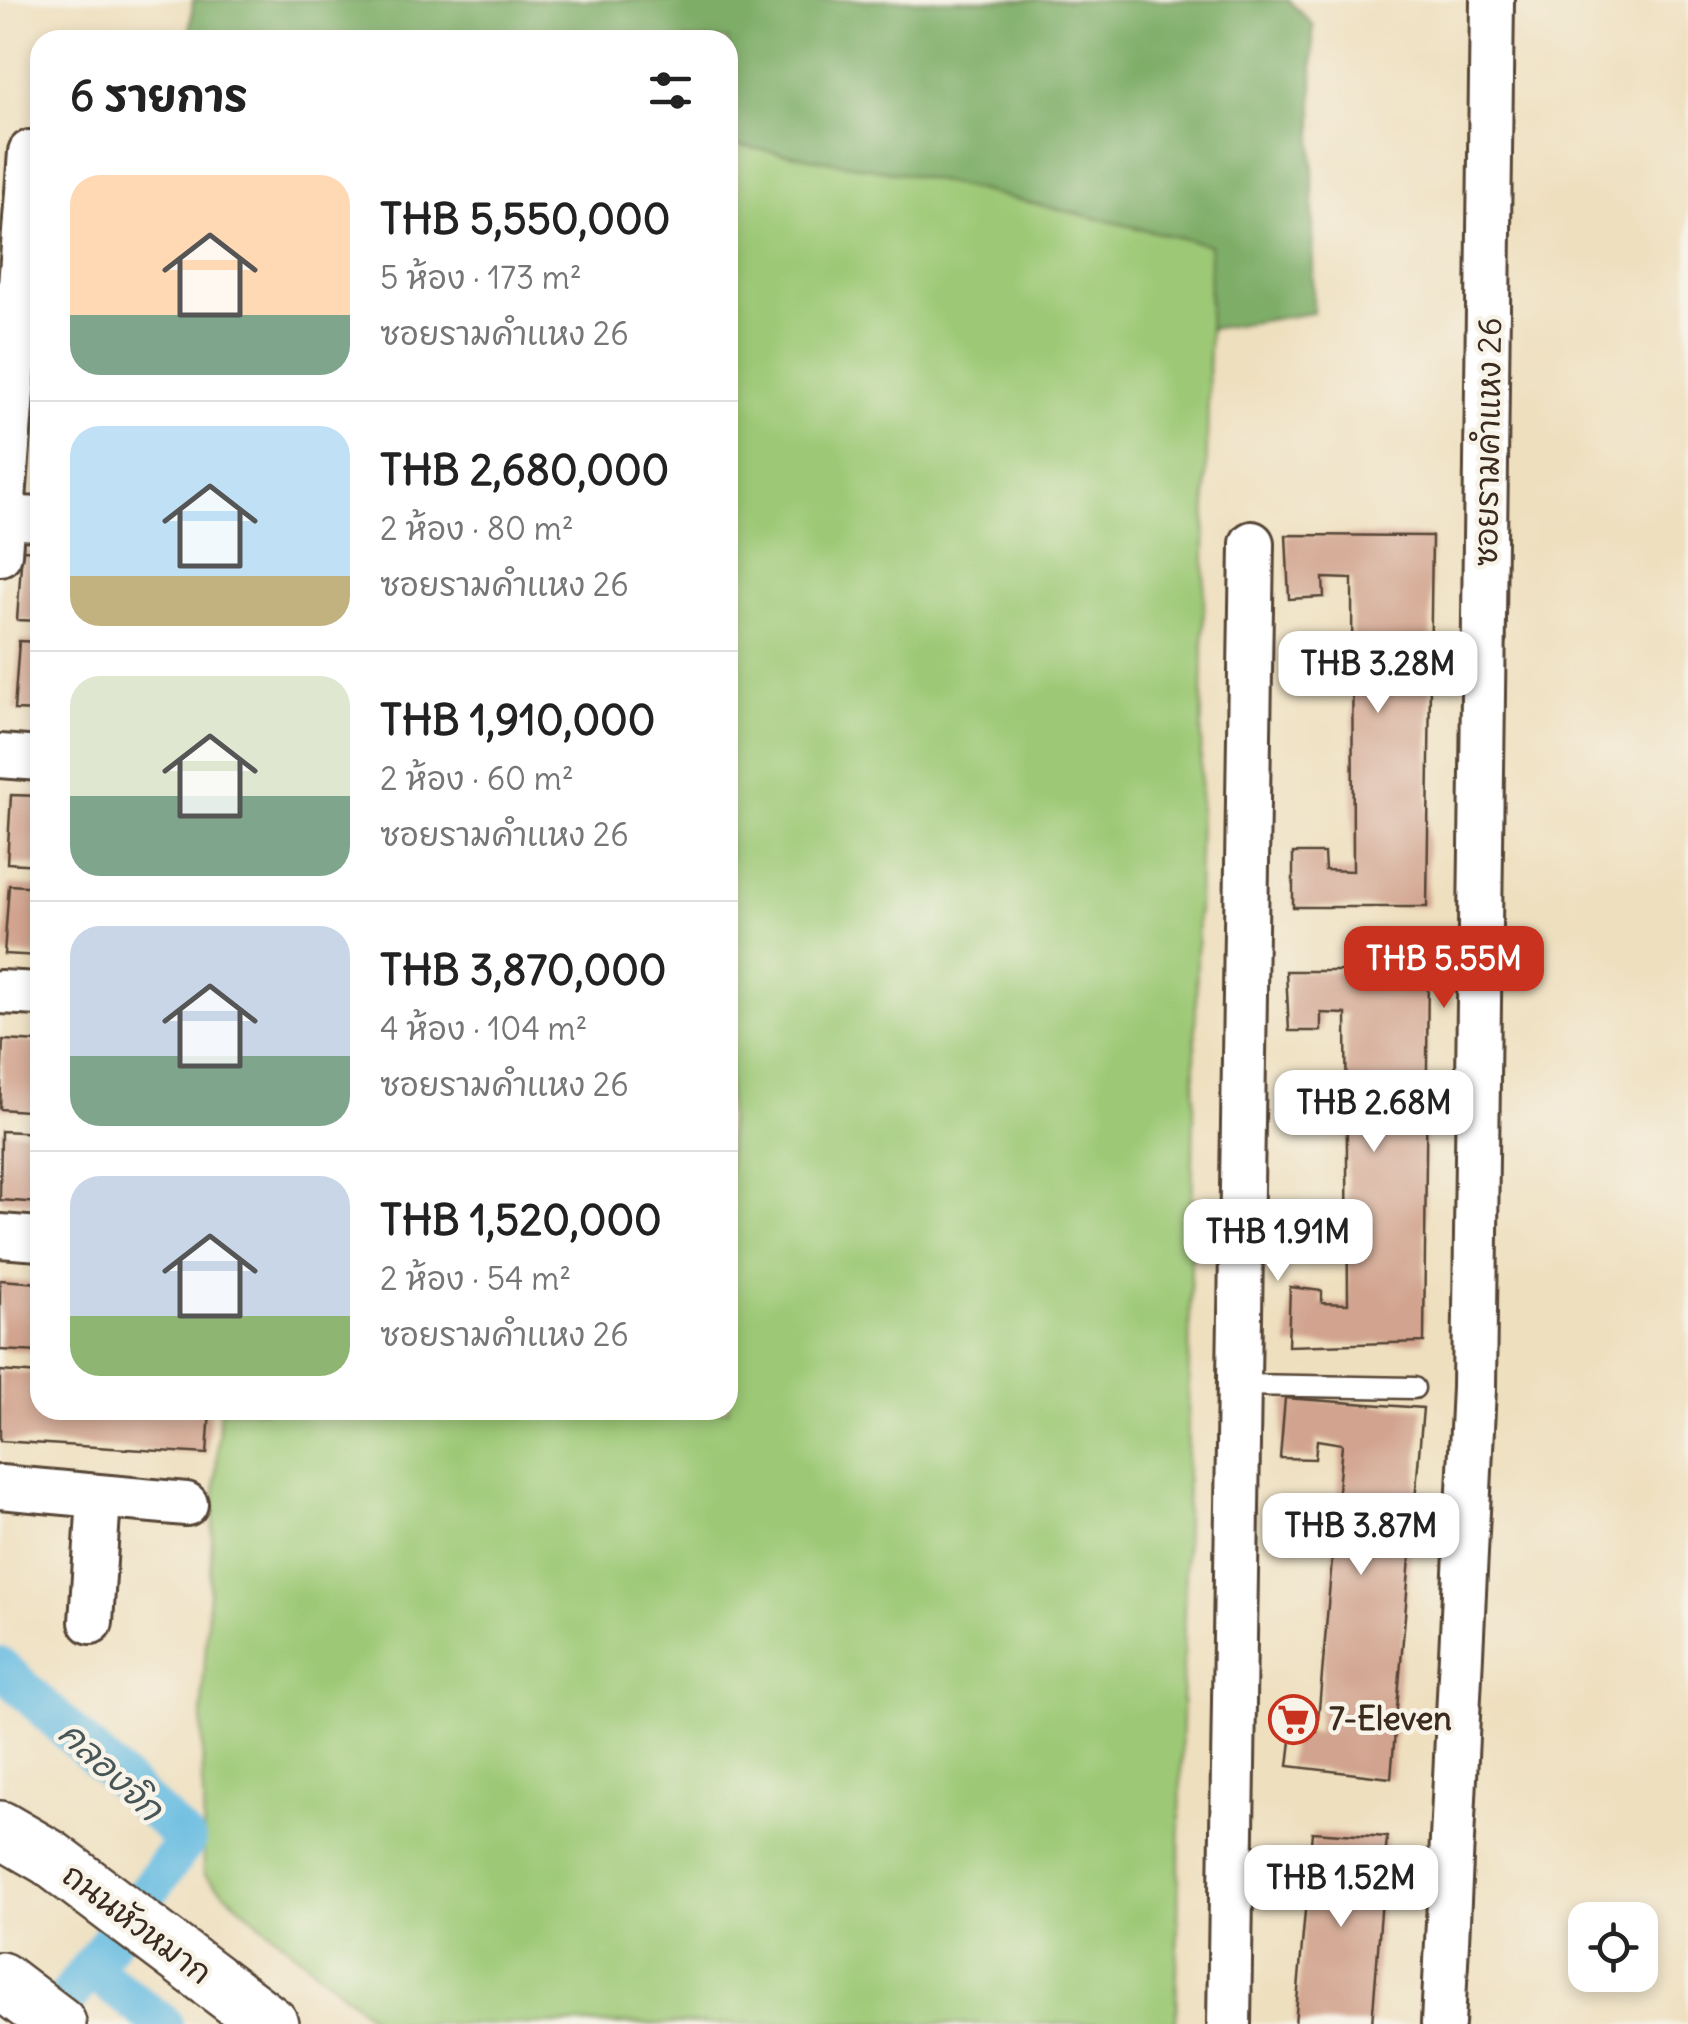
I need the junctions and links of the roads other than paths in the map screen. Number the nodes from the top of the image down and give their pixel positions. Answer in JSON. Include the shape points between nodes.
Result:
{"nodes":[{"id":1,"x":1492,"y":0,"type":"edge"},
{"id":2,"x":30,"y":152,"type":"dead end"},
{"id":3,"x":20,"y":274,"type":"edge"},
{"id":4,"x":11,"y":527,"type":"edge"},
{"id":5,"x":1252,"y":543,"type":"dead end"},
{"id":6,"x":0,"y":756,"type":"edge"},
{"id":7,"x":30,"y":758,"type":"edge"},
{"id":8,"x":0,"y":992,"type":"edge"},
{"id":9,"x":30,"y":994,"type":"edge"},
{"id":10,"x":0,"y":1236,"type":"edge"},
{"id":11,"x":30,"y":1238,"type":"edge"},
{"id":12,"x":1240,"y":1384,"type":"junction"},
{"id":13,"x":1414,"y":1388,"type":"dead end"},
{"id":14,"x":0,"y":1487,"type":"edge"},
{"id":15,"x":99,"y":1498,"type":"junction"},
{"id":16,"x":186,"y":1504,"type":"dead end"},
{"id":17,"x":92,"y":1622,"type":"dead end"},
{"id":18,"x":0,"y":1829,"type":"edge"},
{"id":19,"x":0,"y":1980,"type":"edge"},
{"id":20,"x":58,"y":2024,"type":"edge"},
{"id":21,"x":270,"y":2024,"type":"edge"},
{"id":22,"x":1229,"y":2024,"type":"edge"},
{"id":23,"x":1443,"y":2024,"type":"edge"}],
"edges":[{"from":1,"to":23,"type":"street","name":"ซอยรามคำแหง 26","via":[[1474,1388]]},
{"from":2,"to":3,"type":"street"},
{"from":3,"to":4,"type":"street"},
{"from":5,"to":12,"type":"street"},
{"from":6,"to":7,"type":"street"},
{"from":8,"to":9,"type":"street"},
{"from":10,"to":11,"type":"street"},
{"from":12,"to":13,"type":"lane"},
{"from":12,"to":22,"type":"street"},
{"from":14,"to":15,"type":"street"},
{"from":15,"to":16,"type":"street"},
{"from":15,"to":17,"type":"street"},
{"from":18,"to":21,"type":"main road","name":"ถนนหัวหมาก","via":[[50,1858]]},
{"from":19,"to":20,"type":"main road"}]}
